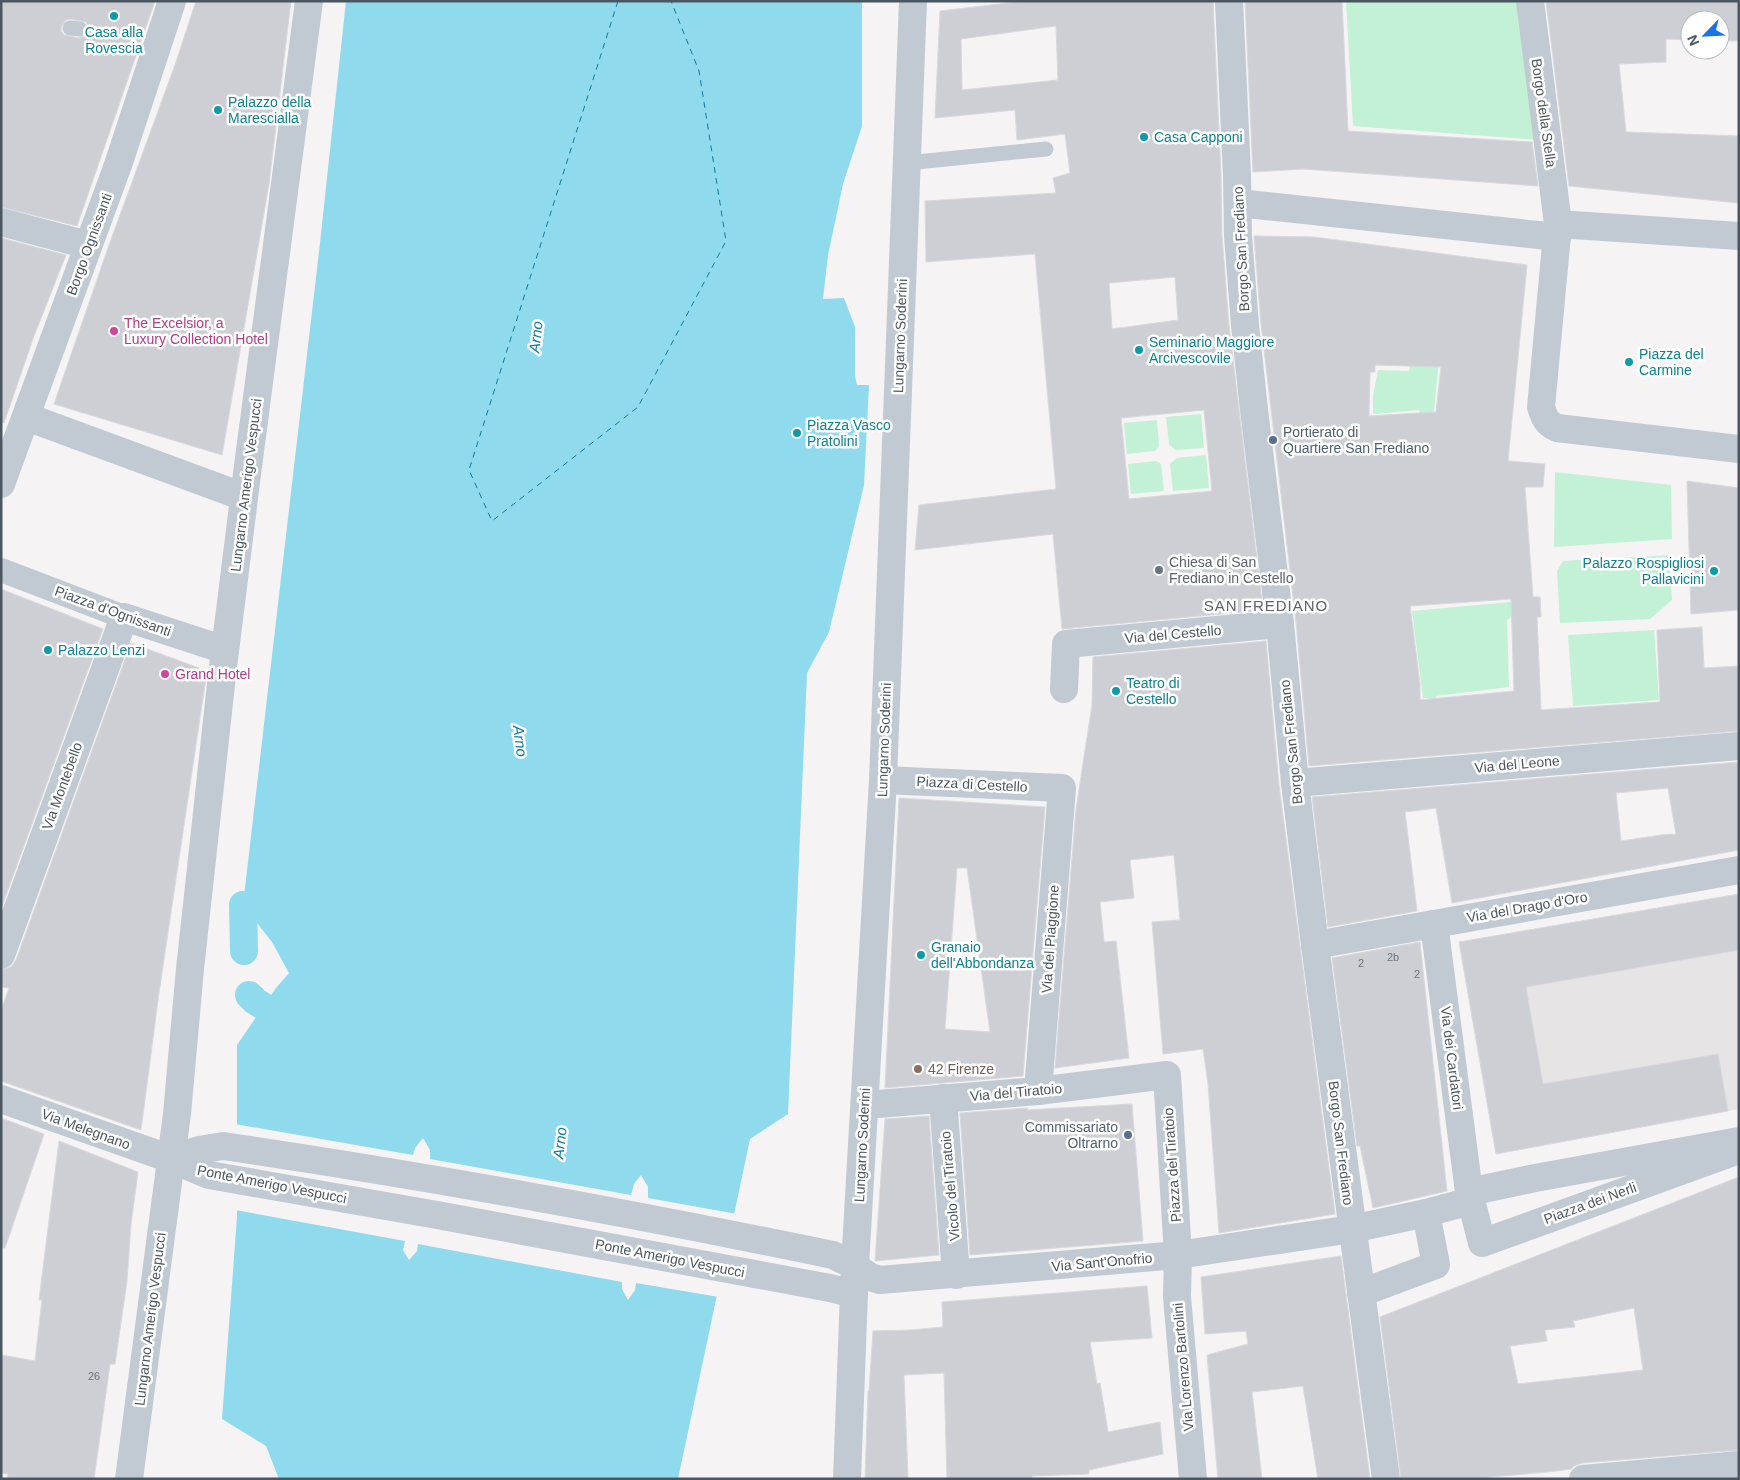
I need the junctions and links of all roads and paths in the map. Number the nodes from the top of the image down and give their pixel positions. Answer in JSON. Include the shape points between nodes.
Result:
{"nodes":[{"id":1,"x":172,"y":1,"type":"edge"},
{"id":2,"x":309,"y":1,"type":"edge"},
{"id":3,"x":913,"y":1,"type":"edge"},
{"id":4,"x":1229,"y":1,"type":"edge"},
{"id":5,"x":1530,"y":1,"type":"edge"},
{"id":6,"x":1046,"y":149,"type":"dead end"},
{"id":7,"x":907,"y":162,"type":"junction"},
{"id":8,"x":1238,"y":203,"type":"junction"},
{"id":9,"x":1,"y":222,"type":"edge"},
{"id":10,"x":1557,"y":231,"type":"junction"},
{"id":11,"x":1739,"y":236,"type":"edge"},
{"id":12,"x":88,"y":245,"type":"junction"},
{"id":13,"x":27,"y":417,"type":"junction"},
{"id":14,"x":1739,"y":449,"type":"edge"},
{"id":15,"x":1,"y":484,"type":"edge"},
{"id":16,"x":244,"y":497,"type":"junction"},
{"id":17,"x":1,"y":570,"type":"edge"},
{"id":18,"x":124,"y":617,"type":"junction"},
{"id":19,"x":1280,"y":624,"type":"junction"},
{"id":20,"x":225,"y":650,"type":"junction"},
{"id":21,"x":1064,"y":689,"type":"dead end"},
{"id":22,"x":1739,"y":746,"type":"edge"},
{"id":23,"x":883,"y":780,"type":"junction"},
{"id":24,"x":1295,"y":783,"type":"junction"},
{"id":25,"x":1062,"y":788,"type":"joint"},
{"id":26,"x":1739,"y":870,"type":"edge"},
{"id":27,"x":1434,"y":924,"type":"junction"},
{"id":28,"x":1315,"y":945,"type":"junction"},
{"id":29,"x":1,"y":955,"type":"edge"},
{"id":30,"x":1167,"y":1075,"type":"joint"},
{"id":31,"x":1038,"y":1090,"type":"junction"},
{"id":32,"x":942,"y":1098,"type":"junction"},
{"id":33,"x":1,"y":1099,"type":"edge"},
{"id":34,"x":864,"y":1105,"type":"junction"},
{"id":35,"x":1739,"y":1141,"type":"edge"},
{"id":36,"x":1739,"y":1150,"type":"edge"},
{"id":37,"x":171,"y":1159,"type":"junction"},
{"id":38,"x":1470,"y":1197,"type":"junction"},
{"id":39,"x":1426,"y":1213,"type":"junction"},
{"id":40,"x":1352,"y":1229,"type":"junction"},
{"id":41,"x":1178,"y":1255,"type":"junction"},
{"id":42,"x":855,"y":1266,"type":"junction"},
{"id":43,"x":956,"y":1275,"type":"junction"},
{"id":44,"x":841,"y":1291,"type":"junction"},
{"id":45,"x":1361,"y":1293,"type":"junction"},
{"id":46,"x":1739,"y":1465,"type":"edge"},
{"id":47,"x":129,"y":1479,"type":"edge"},
{"id":48,"x":847,"y":1479,"type":"edge"},
{"id":49,"x":1193,"y":1479,"type":"edge"},
{"id":50,"x":1386,"y":1479,"type":"edge"},
{"id":51,"x":1584,"y":1479,"type":"edge"}],
"edges":[{"from":1,"to":12,"type":"street","name":"Borgo Ognissanti","via":[[151,44],[118,164]]},
{"from":2,"to":16,"type":"street","name":"Lungarno Amerigo Vespucci"},
{"from":3,"to":7,"type":"street","name":"Lungarno Soderini"},
{"from":4,"to":8,"type":"street","name":"Borgo San Frediano"},
{"from":5,"to":10,"type":"street","name":"Borgo della Stella"},
{"from":6,"to":7,"type":"lane"},
{"from":7,"to":23,"type":"street","name":"Lungarno Soderini"},
{"from":8,"to":10,"type":"street"},
{"from":8,"to":19,"type":"street","name":"Borgo San Frediano","via":[[1245,325]]},
{"from":9,"to":12,"type":"street"},
{"from":10,"to":11,"type":"street"},
{"from":10,"to":14,"type":"street","via":[[1541,407],[1551,425]]},
{"from":12,"to":13,"type":"street","name":"Borgo Ognissanti"},
{"from":13,"to":15,"type":"street","name":"Borgo Ognissanti"},
{"from":13,"to":16,"type":"street"},
{"from":16,"to":20,"type":"street","name":"Lungarno Amerigo Vespucci"},
{"from":17,"to":18,"type":"street","name":"Piazza d'Ognissanti"},
{"from":18,"to":20,"type":"street","name":"Piazza d'Ognissanti"},
{"from":18,"to":29,"type":"street","name":"Via Montebello"},
{"from":19,"to":21,"type":"street","name":"Via del Cestello","via":[[1066,644]]},
{"from":19,"to":24,"type":"street","name":"Borgo San Frediano"},
{"from":20,"to":37,"type":"street","name":"Lungarno Amerigo Vespucci","via":[[190,969],[169,1029],[162,1093],[160,1112]]},
{"from":22,"to":24,"type":"street","name":"Via del Leone"},
{"from":23,"to":25,"type":"street","name":"Piazza di Cestello"},
{"from":23,"to":34,"type":"street","name":"Lungarno Soderini"},
{"from":24,"to":28,"type":"street","name":"Borgo San Frediano"},
{"from":25,"to":31,"type":"street","name":"Via del Piaggione"},
{"from":26,"to":27,"type":"street","name":"Via del Drago d'Oro"},
{"from":27,"to":28,"type":"street","name":"Via del Drago d'Oro"},
{"from":27,"to":38,"type":"street","name":"Via dei Cardatori"},
{"from":28,"to":40,"type":"street","name":"Borgo San Frediano"},
{"from":30,"to":31,"type":"street","name":"Via del Tiratoio"},
{"from":30,"to":41,"type":"street","name":"Piazza del Tiratoio"},
{"from":31,"to":32,"type":"street","name":"Via del Tiratoio"},
{"from":32,"to":34,"type":"street","name":"Via del Tiratoio"},
{"from":32,"to":43,"type":"street","name":"Vicolo del Tiratoio"},
{"from":33,"to":37,"type":"street","name":"Via Melegnano"},
{"from":34,"to":42,"type":"street","name":"Lungarno Soderini"},
{"from":35,"to":38,"type":"street","name":"Piazza dei Nerli","via":[[1535,1178]]},
{"from":36,"to":38,"type":"street","name":"Piazza dei Nerli","via":[[1482,1242]]},
{"from":37,"to":42,"type":"street","name":"Ponte Amerigo Vespucci","via":[[223,1146],[410,1174],[830,1254]]},
{"from":37,"to":44,"type":"street","name":"Ponte Amerigo Vespucci","via":[[218,1176]]},
{"from":37,"to":47,"type":"street","name":"Lungarno Amerigo Vespucci"},
{"from":38,"to":39,"type":"street","name":"Piazza dei Nerli"},
{"from":39,"to":40,"type":"street","name":"Piazza dei Nerli"},
{"from":39,"to":45,"type":"street","via":[[1436,1265]]},
{"from":40,"to":41,"type":"street","name":"Via Sant'Onofrio"},
{"from":40,"to":45,"type":"street","name":"Borgo San Frediano"},
{"from":41,"to":43,"type":"street","name":"Via Sant'Onofrio"},
{"from":41,"to":49,"type":"street","name":"Via Lorenzo Bartolini","via":[[1177,1296]]},
{"from":42,"to":43,"type":"street","name":"Via Sant'Onofrio","via":[[880,1280]]},
{"from":42,"to":44,"type":"street","name":"Lungarno Soderini"},
{"from":44,"to":48,"type":"street","name":"Lungarno Soderini"},
{"from":45,"to":50,"type":"street","name":"Borgo San Frediano"},
{"from":46,"to":51,"type":"street"}]}
